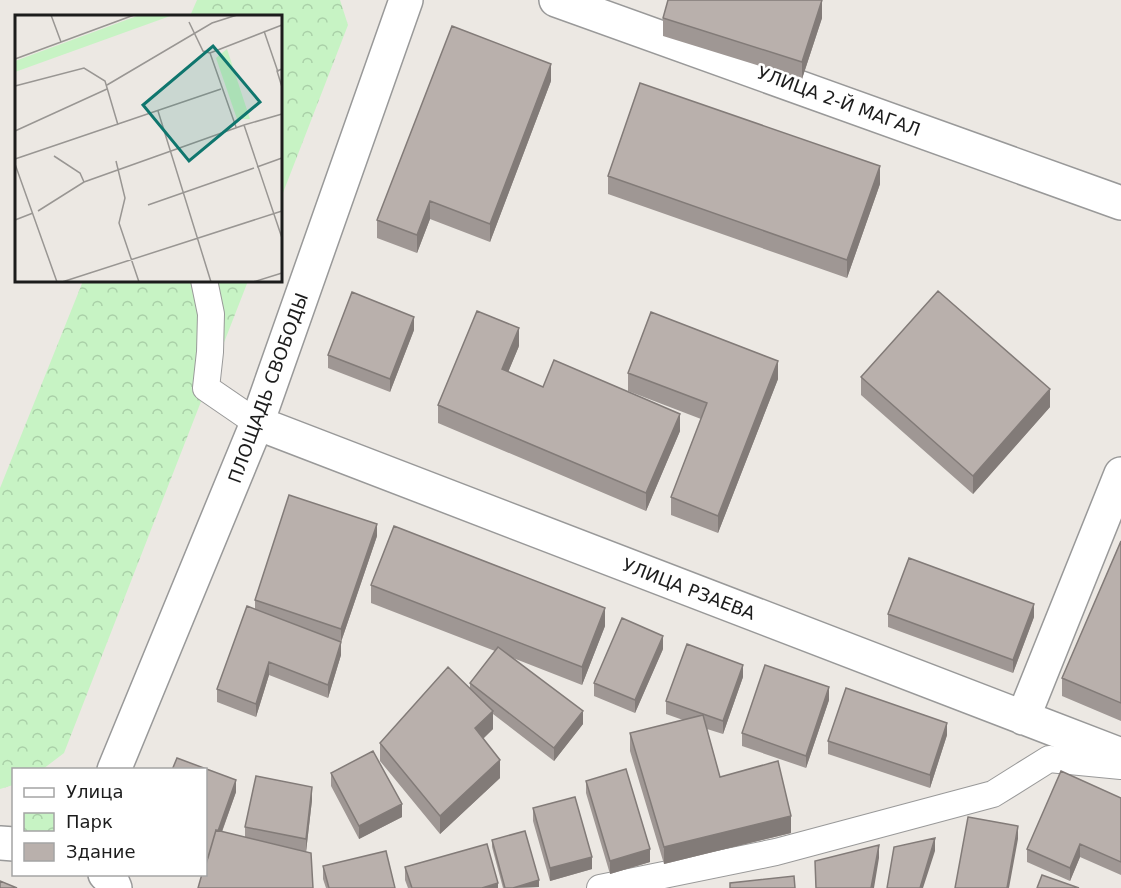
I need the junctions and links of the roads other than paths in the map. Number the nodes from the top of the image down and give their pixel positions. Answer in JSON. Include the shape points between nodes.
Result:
{"nodes":[{"id":1,"x":406,"y":0,"type":"edge"},
{"id":2,"x":556,"y":0,"type":"edge"},
{"id":3,"x":1121,"y":202,"type":"edge"},
{"id":4,"x":204,"y":282,"type":"edge"},
{"id":5,"x":257,"y":423,"type":"junction"},
{"id":6,"x":1121,"y":474,"type":"edge"},
{"id":7,"x":1023,"y":718,"type":"junction"},
{"id":8,"x":1121,"y":755,"type":"edge"},
{"id":9,"x":1121,"y":766,"type":"edge"},
{"id":10,"x":115,"y":768,"type":"edge"},
{"id":11,"x":600,"y":888,"type":"edge"}],
"edges":[{"from":1,"to":5,"type":"street","name":"ПЛОЩАДЬ СВОБОДЫ"},
{"from":2,"to":3,"type":"street","name":"УЛИЦА 2-Й МАГАЛ"},
{"from":4,"to":5,"type":"lane","via":[[211,314],[206,388]]},
{"from":5,"to":7,"type":"street","name":"УЛИЦА РЗАЕВА"},
{"from":5,"to":10,"type":"street","name":"ПЛОЩАДЬ СВОБОДЫ"},
{"from":6,"to":7,"type":"street"},
{"from":7,"to":8,"type":"street","name":"УЛИЦА РЗАЕВА"},
{"from":9,"to":11,"type":"lane","via":[[1049,759],[993,794],[776,852]]}]}
